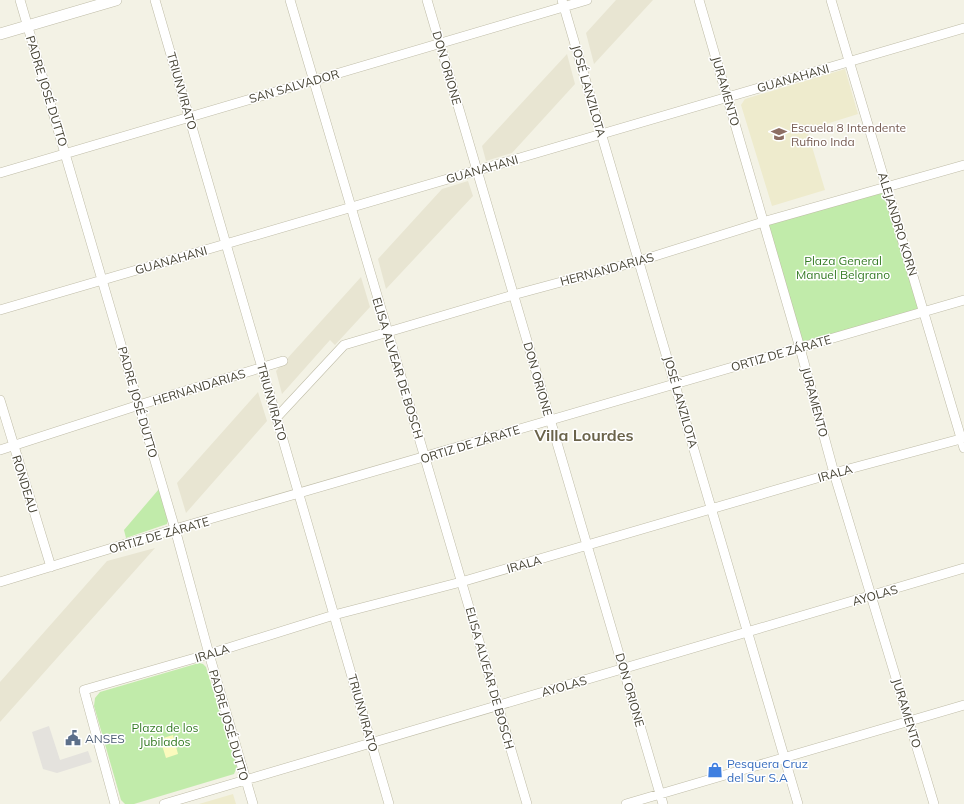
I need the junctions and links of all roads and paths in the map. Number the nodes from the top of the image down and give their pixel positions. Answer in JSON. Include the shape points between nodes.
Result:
{"nodes":[{"id":1,"x":20,"y":0,"type":"edge"},
{"id":2,"x":116,"y":0,"type":"edge"},
{"id":3,"x":155,"y":0,"type":"edge"},
{"id":4,"x":290,"y":0,"type":"edge"},
{"id":5,"x":428,"y":0,"type":"edge"},
{"id":6,"x":587,"y":0,"type":"edge"},
{"id":7,"x":699,"y":0,"type":"edge"},
{"id":8,"x":831,"y":0,"type":"edge"},
{"id":9,"x":563,"y":3,"type":"edge"},
{"id":10,"x":28,"y":26,"type":"junction"},
{"id":11,"x":964,"y":28,"type":"edge"},
{"id":12,"x":0,"y":34,"type":"edge"},
{"id":13,"x":440,"y":43,"type":"junction"},
{"id":14,"x":850,"y":62,"type":"junction"},
{"id":15,"x":313,"y":81,"type":"junction"},
{"id":16,"x":729,"y":97,"type":"junction"},
{"id":17,"x":189,"y":117,"type":"junction"},
{"id":18,"x":602,"y":134,"type":"junction"},
{"id":19,"x":66,"y":153,"type":"junction"},
{"id":20,"x":964,"y":165,"type":"edge"},
{"id":21,"x":477,"y":170,"type":"junction"},
{"id":22,"x":0,"y":173,"type":"edge"},
{"id":23,"x":887,"y":188,"type":"junction"},
{"id":24,"x":350,"y":208,"type":"junction"},
{"id":25,"x":763,"y":222,"type":"junction"},
{"id":26,"x":226,"y":244,"type":"junction"},
{"id":27,"x":639,"y":261,"type":"junction"},
{"id":28,"x":102,"y":280,"type":"junction"},
{"id":29,"x":514,"y":294,"type":"junction"},
{"id":30,"x":964,"y":300,"type":"edge"},
{"id":31,"x":0,"y":310,"type":"edge"},
{"id":32,"x":924,"y":312,"type":"junction"},
{"id":33,"x":388,"y":332,"type":"junction"},
{"id":34,"x":800,"y":348,"type":"junction"},
{"id":35,"x":283,"y":361,"type":"dead end"},
{"id":36,"x":262,"y":368,"type":"junction"},
{"id":37,"x":676,"y":384,"type":"junction"},
{"id":38,"x":0,"y":400,"type":"edge"},
{"id":39,"x":139,"y":405,"type":"junction"},
{"id":40,"x":276,"y":417,"type":"junction"},
{"id":41,"x":550,"y":420,"type":"junction"},
{"id":42,"x":963,"y":441,"type":"edge"},
{"id":43,"x":13,"y":446,"type":"junction"},
{"id":44,"x":0,"y":450,"type":"edge"},
{"id":45,"x":425,"y":458,"type":"junction"},
{"id":46,"x":834,"y":473,"type":"junction"},
{"id":47,"x":299,"y":495,"type":"junction"},
{"id":48,"x":712,"y":510,"type":"junction"},
{"id":49,"x":175,"y":529,"type":"junction"},
{"id":50,"x":587,"y":545,"type":"junction"},
{"id":51,"x":51,"y":567,"type":"junction"},
{"id":52,"x":964,"y":568,"type":"edge"},
{"id":53,"x":0,"y":582,"type":"edge"},
{"id":54,"x":461,"y":582,"type":"junction"},
{"id":55,"x":872,"y":596,"type":"junction"},
{"id":56,"x":334,"y":615,"type":"junction"},
{"id":57,"x":748,"y":632,"type":"junction"},
{"id":58,"x":209,"y":654,"type":"junction"},
{"id":59,"x":623,"y":669,"type":"junction"},
{"id":60,"x":964,"y":705,"type":"edge"},
{"id":61,"x":498,"y":706,"type":"junction"},
{"id":62,"x":909,"y":721,"type":"junction"},
{"id":63,"x":371,"y":743,"type":"junction"},
{"id":64,"x":784,"y":758,"type":"junction"},
{"id":65,"x":245,"y":780,"type":"junction"},
{"id":66,"x":660,"y":794,"type":"junction"},
{"id":67,"x":116,"y":804,"type":"edge"},
{"id":68,"x":164,"y":804,"type":"edge"},
{"id":69,"x":253,"y":804,"type":"edge"},
{"id":70,"x":389,"y":804,"type":"edge"},
{"id":71,"x":527,"y":804,"type":"edge"},
{"id":72,"x":626,"y":804,"type":"edge"},
{"id":73,"x":663,"y":804,"type":"edge"},
{"id":74,"x":798,"y":804,"type":"edge"},
{"id":75,"x":934,"y":804,"type":"edge"}],
"edges":[{"from":1,"to":10,"type":"street","name":"PADRE JOSÉ DUTTO"},
{"from":2,"to":10,"type":"street"},
{"from":3,"to":17,"type":"street","name":"TRIUNVIRATO"},
{"from":4,"to":15,"type":"street","name":"ELISA ALVEAR DE BOSCH"},
{"from":5,"to":13,"type":"street","name":"DON ORIONE"},
{"from":6,"to":9,"type":"street","name":"SAN SALVADOR"},
{"from":7,"to":16,"type":"street","name":"JURAMENTO"},
{"from":8,"to":14,"type":"street","name":"ALEJANDRO KORN"},
{"from":9,"to":13,"type":"street","name":"SAN SALVADOR"},
{"from":9,"to":18,"type":"street","name":"JOSÉ LANZILOTA"},
{"from":10,"to":12,"type":"street"},
{"from":10,"to":19,"type":"street","name":"PADRE JOSÉ DUTTO"},
{"from":11,"to":14,"type":"street","name":"GUANAHANI"},
{"from":13,"to":15,"type":"street","name":"SAN SALVADOR"},
{"from":13,"to":21,"type":"street","name":"DON ORIONE"},
{"from":14,"to":16,"type":"street","name":"GUANAHANI"},
{"from":14,"to":23,"type":"street","name":"ALEJANDRO KORN"},
{"from":15,"to":17,"type":"street","name":"SAN SALVADOR"},
{"from":15,"to":24,"type":"street","name":"ELISA ALVEAR DE BOSCH"},
{"from":16,"to":18,"type":"street","name":"GUANAHANI"},
{"from":16,"to":25,"type":"street","name":"JURAMENTO"},
{"from":17,"to":19,"type":"street","name":"SAN SALVADOR"},
{"from":17,"to":26,"type":"street","name":"TRIUNVIRATO"},
{"from":18,"to":21,"type":"street","name":"GUANAHANI"},
{"from":18,"to":27,"type":"street","name":"JOSÉ LANZILOTA"},
{"from":19,"to":22,"type":"street","name":"SAN SALVADOR"},
{"from":19,"to":28,"type":"street","name":"PADRE JOSÉ DUTTO"},
{"from":20,"to":23,"type":"street","name":"HERNANDARIAS"},
{"from":21,"to":24,"type":"street","name":"GUANAHANI"},
{"from":21,"to":29,"type":"street","name":"DON ORIONE"},
{"from":23,"to":25,"type":"street","name":"HERNANDARIAS"},
{"from":23,"to":32,"type":"street","name":"ALEJANDRO KORN"},
{"from":24,"to":26,"type":"street","name":"GUANAHANI"},
{"from":24,"to":33,"type":"street","name":"ELISA ALVEAR DE BOSCH"},
{"from":25,"to":27,"type":"street","name":"HERNANDARIAS"},
{"from":25,"to":34,"type":"street","name":"JURAMENTO"},
{"from":26,"to":28,"type":"street","name":"GUANAHANI"},
{"from":26,"to":36,"type":"street","name":"TRIUNVIRATO"},
{"from":27,"to":29,"type":"street","name":"HERNANDARIAS"},
{"from":27,"to":37,"type":"street","name":"JOSÉ LANZILOTA"},
{"from":28,"to":31,"type":"street","name":"GUANAHANI"},
{"from":28,"to":39,"type":"street","name":"PADRE JOSÉ DUTTO"},
{"from":29,"to":33,"type":"street","name":"HERNANDARIAS"},
{"from":29,"to":41,"type":"street","name":"DON ORIONE"},
{"from":30,"to":32,"type":"street","name":"ORTIZ DE ZÁRATE"},
{"from":32,"to":34,"type":"street","name":"ORTIZ DE ZÁRATE"},
{"from":32,"to":42,"type":"street","name":"ALEJANDRO KORN"},
{"from":33,"to":40,"type":"street","name":"HERNANDARIAS","via":[[344,345]]},
{"from":33,"to":45,"type":"street","name":"ELISA ALVEAR DE BOSCH"},
{"from":34,"to":37,"type":"street","name":"ORTIZ DE ZÁRATE"},
{"from":34,"to":46,"type":"street","name":"JURAMENTO"},
{"from":35,"to":36,"type":"street","name":"HERNANDARIAS"},
{"from":36,"to":39,"type":"street","name":"HERNANDARIAS"},
{"from":36,"to":40,"type":"street","name":"TRIUNVIRATO"},
{"from":37,"to":41,"type":"street","name":"ORTIZ DE ZÁRATE"},
{"from":37,"to":48,"type":"street","name":"JOSÉ LANZILOTA"},
{"from":38,"to":43,"type":"street","name":"RONDEAU"},
{"from":39,"to":43,"type":"street","name":"HERNANDARIAS"},
{"from":39,"to":49,"type":"street","name":"PADRE JOSÉ DUTTO"},
{"from":40,"to":47,"type":"street","name":"TRIUNVIRATO"},
{"from":41,"to":45,"type":"street","name":"ORTIZ DE ZÁRATE"},
{"from":41,"to":50,"type":"street","name":"DON ORIONE"},
{"from":42,"to":46,"type":"street","name":"IRALA"},
{"from":43,"to":44,"type":"street","name":"HERNANDARIAS"},
{"from":43,"to":51,"type":"street","name":"RONDEAU"},
{"from":45,"to":47,"type":"street","name":"ORTIZ DE ZÁRATE"},
{"from":45,"to":54,"type":"street","name":"ELISA ALVEAR DE BOSCH"},
{"from":46,"to":48,"type":"street","name":"IRALA"},
{"from":46,"to":55,"type":"street","name":"JURAMENTO"},
{"from":47,"to":49,"type":"street","name":"ORTIZ DE ZÁRATE"},
{"from":47,"to":56,"type":"street","name":"TRIUNVIRATO"},
{"from":48,"to":50,"type":"street","name":"IRALA"},
{"from":48,"to":57,"type":"street","name":"JOSÉ LANZILOTA"},
{"from":49,"to":51,"type":"street","name":"ORTIZ DE ZÁRATE"},
{"from":49,"to":58,"type":"street","name":"PADRE JOSÉ DUTTO"},
{"from":50,"to":54,"type":"street","name":"IRALA"},
{"from":50,"to":59,"type":"street","name":"DON ORIONE"},
{"from":51,"to":53,"type":"street","name":"ORTIZ DE ZÁRATE"},
{"from":52,"to":55,"type":"street","name":"AYOLAS"},
{"from":54,"to":56,"type":"street","name":"IRALA"},
{"from":54,"to":61,"type":"street","name":"ELISA ALVEAR DE BOSCH"},
{"from":55,"to":57,"type":"street","name":"AYOLAS"},
{"from":55,"to":62,"type":"street","name":"JURAMENTO"},
{"from":56,"to":58,"type":"street","name":"IRALA"},
{"from":56,"to":63,"type":"street","name":"TRIUNVIRATO"},
{"from":57,"to":59,"type":"street","name":"AYOLAS"},
{"from":57,"to":64,"type":"street","name":"JOSÉ LANZILOTA"},
{"from":58,"to":65,"type":"street","name":"PADRE JOSÉ DUTTO"},
{"from":58,"to":67,"type":"street","name":"IRALA","via":[[84,690]]},
{"from":59,"to":61,"type":"street","name":"AYOLAS"},
{"from":59,"to":66,"type":"street","name":"DON ORIONE"},
{"from":60,"to":62,"type":"street"},
{"from":61,"to":63,"type":"street","name":"AYOLAS"},
{"from":61,"to":71,"type":"street","name":"ELISA ALVEAR DE BOSCH"},
{"from":62,"to":64,"type":"street"},
{"from":62,"to":75,"type":"street","name":"JURAMENTO"},
{"from":63,"to":65,"type":"street","name":"AYOLAS"},
{"from":63,"to":70,"type":"street","name":"TRIUNVIRATO"},
{"from":64,"to":66,"type":"street"},
{"from":64,"to":74,"type":"street","name":"JOSÉ LANZILOTA"},
{"from":65,"to":68,"type":"street","name":"AYOLAS"},
{"from":65,"to":69,"type":"street","name":"PADRE JOSÉ DUTTO"},
{"from":66,"to":72,"type":"street"},
{"from":66,"to":73,"type":"street","name":"DON ORIONE"}]}
